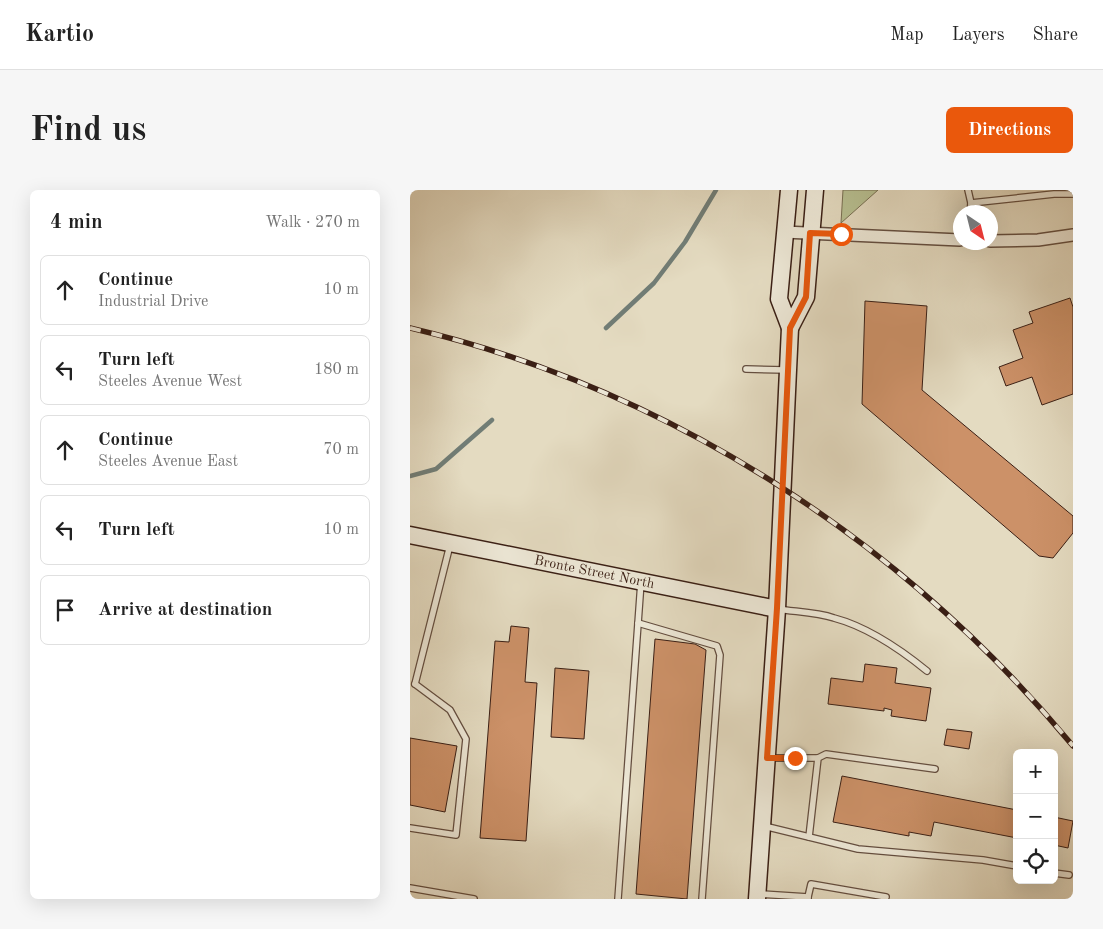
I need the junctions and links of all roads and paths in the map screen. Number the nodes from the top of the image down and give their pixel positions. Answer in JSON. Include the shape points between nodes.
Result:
{"nodes":[{"id":1,"x":789,"y":190,"type":"edge"},
{"id":2,"x":815,"y":190,"type":"edge"},
{"id":3,"x":968,"y":190,"type":"edge"},
{"id":4,"x":1073,"y":194,"type":"edge"},
{"id":5,"x":971,"y":203,"type":"joint"},
{"id":6,"x":784,"y":232,"type":"junction"},
{"id":7,"x":810,"y":233,"type":"junction"},
{"id":8,"x":1073,"y":235,"type":"edge"},
{"id":9,"x":953,"y":240,"type":"edge"},
{"id":10,"x":998,"y":241,"type":"edge"},
{"id":11,"x":790,"y":328,"type":"junction"},
{"id":12,"x":746,"y":369,"type":"dead end"},
{"id":13,"x":788,"y":370,"type":"junction"},
{"id":14,"x":410,"y":535,"type":"edge"},
{"id":15,"x":450,"y":543,"type":"junction"},
{"id":16,"x":641,"y":582,"type":"junction"},
{"id":17,"x":777,"y":608,"type":"junction"},
{"id":18,"x":638,"y":623,"type":"junction"},
{"id":19,"x":927,"y":671,"type":"dead end"},
{"id":20,"x":413,"y":685,"type":"edge"},
{"id":21,"x":767,"y":758,"type":"junction"},
{"id":22,"x":818,"y":758,"type":"junction"},
{"id":23,"x":936,"y":769,"type":"dead end"},
{"id":24,"x":762,"y":826,"type":"junction"},
{"id":25,"x":410,"y":828,"type":"edge"},
{"id":26,"x":809,"y":837,"type":"junction"},
{"id":27,"x":1013,"y":865,"type":"edge"},
{"id":28,"x":1058,"y":874,"type":"edge"},
{"id":29,"x":1069,"y":875,"type":"dead end"},
{"id":30,"x":410,"y":888,"type":"edge"},
{"id":31,"x":757,"y":896,"type":"edge"},
{"id":32,"x":808,"y":898,"type":"edge"},
{"id":33,"x":469,"y":899,"type":"edge"},
{"id":34,"x":474,"y":899,"type":"edge"},
{"id":35,"x":618,"y":899,"type":"edge"},
{"id":36,"x":702,"y":899,"type":"edge"},
{"id":37,"x":886,"y":899,"type":"edge"}],
"edges":[{"from":1,"to":6,"type":"main road"},
{"from":2,"to":7,"type":"main road"},
{"from":3,"to":5,"type":"lane"},
{"from":4,"to":5,"type":"lane"},
{"from":6,"to":7,"type":"street"},
{"from":6,"to":11,"type":"main road","via":[[779,299]]},
{"from":7,"to":9,"type":"street"},
{"from":7,"to":11,"type":"main road","via":[[806,297]]},
{"from":8,"to":10,"type":"street"},
{"from":11,"to":13,"type":"main road"},
{"from":12,"to":13,"type":"lane"},
{"from":13,"to":17,"type":"main road"},
{"from":14,"to":15,"type":"main road","name":"Bronte Street North"},
{"from":15,"to":16,"type":"main road","name":"Bronte Street North"},
{"from":15,"to":20,"type":"lane"},
{"from":16,"to":17,"type":"main road","name":"Bronte Street North"},
{"from":16,"to":18,"type":"lane"},
{"from":17,"to":19,"type":"lane","via":[[833,617],[861,628]]},
{"from":17,"to":21,"type":"main road"},
{"from":18,"to":35,"type":"lane"},
{"from":18,"to":36,"type":"lane","via":[[717,646],[720,655]]},
{"from":20,"to":25,"type":"lane","via":[[450,710],[466,738],[456,835]]},
{"from":21,"to":22,"type":"lane"},
{"from":21,"to":24,"type":"main road"},
{"from":22,"to":23,"type":"lane","via":[[826,754]]},
{"from":22,"to":26,"type":"lane"},
{"from":24,"to":26,"type":"lane"},
{"from":24,"to":31,"type":"main road"},
{"from":26,"to":27,"type":"lane","via":[[858,850]]},
{"from":28,"to":29,"type":"lane"},
{"from":30,"to":33,"type":"lane"},
{"from":31,"to":32,"type":"lane"},
{"from":32,"to":37,"type":"lane","via":[[811,884]]},
{"from":33,"to":34,"type":"lane"}]}
